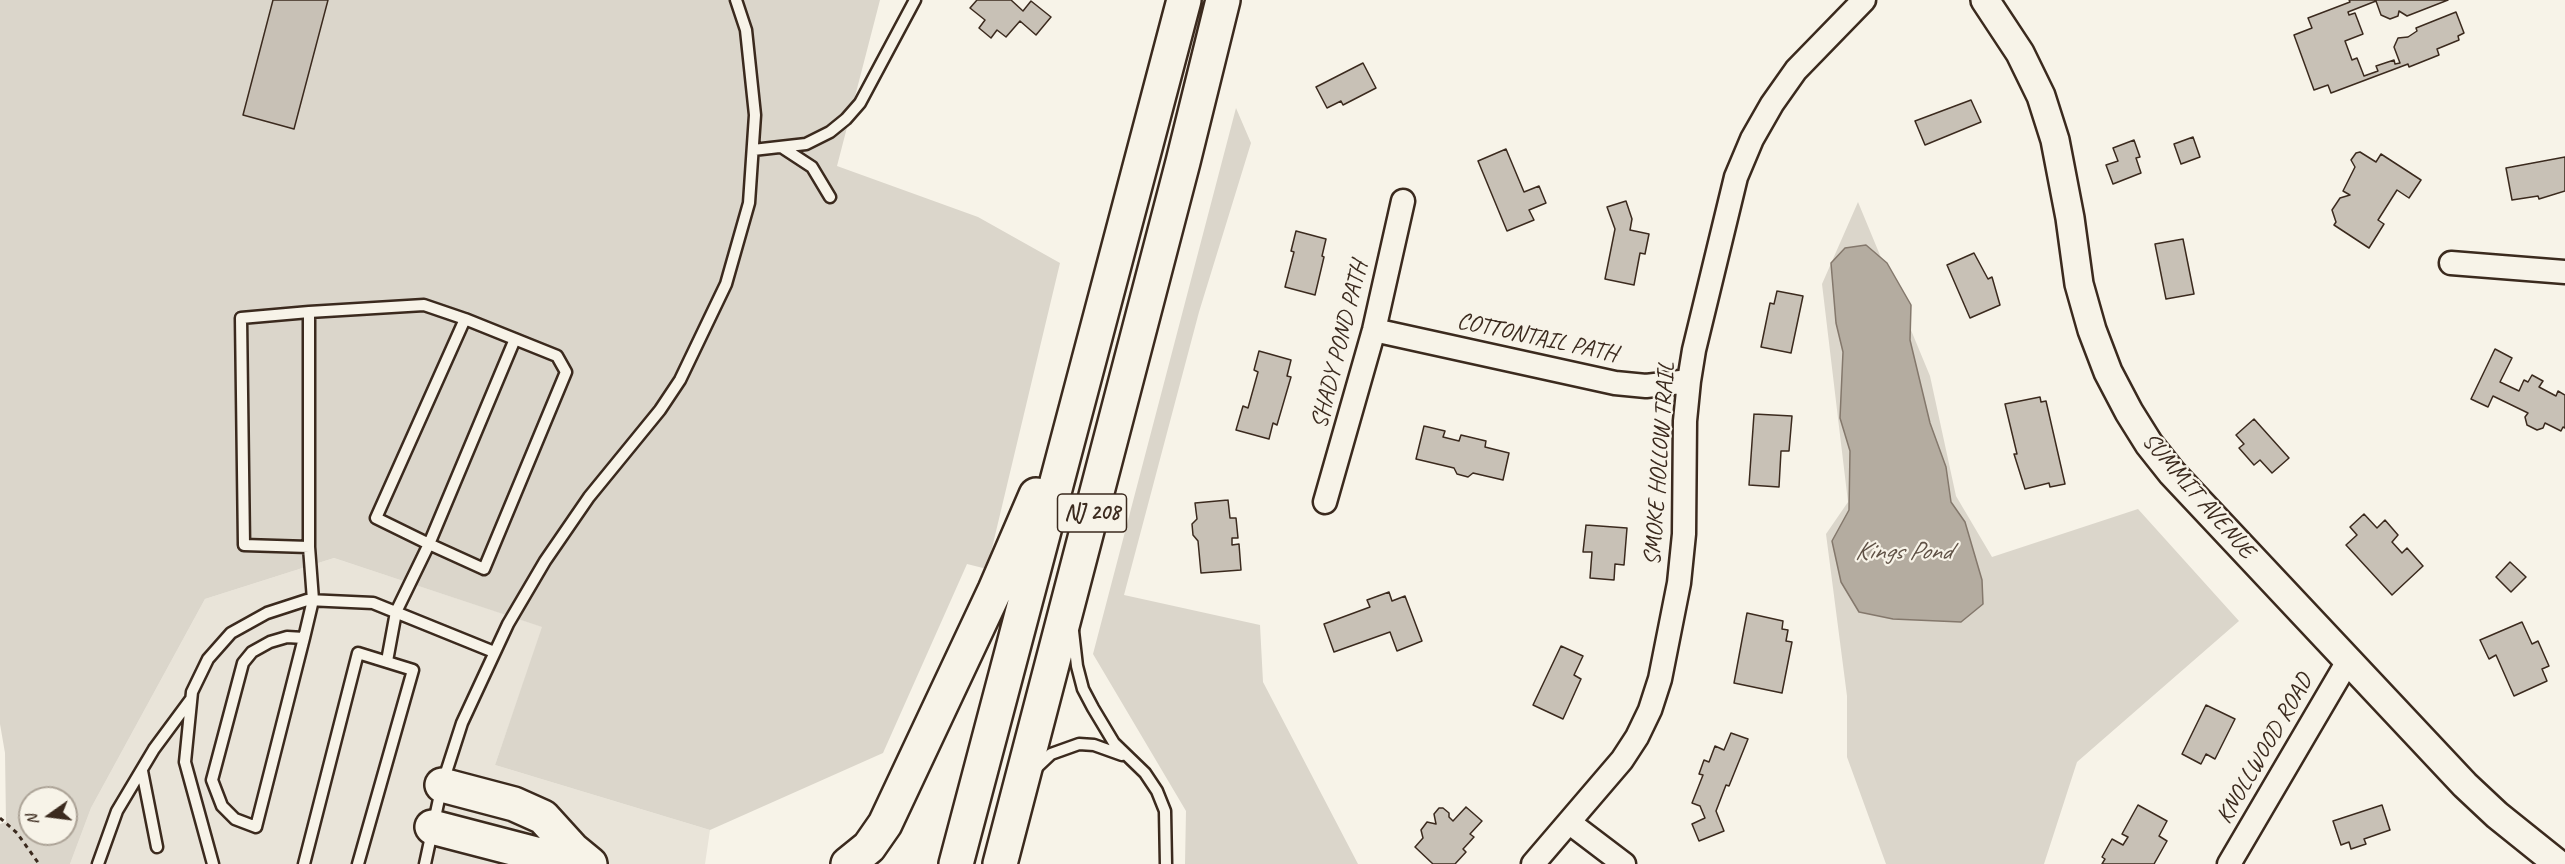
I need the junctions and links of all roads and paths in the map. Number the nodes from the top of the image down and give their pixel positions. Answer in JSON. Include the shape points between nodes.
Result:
{"nodes":[{"id":1,"x":736,"y":0,"type":"edge"},
{"id":2,"x":915,"y":0,"type":"edge"},
{"id":3,"x":1168,"y":0,"type":"edge"},
{"id":4,"x":1184,"y":0,"type":"edge"},
{"id":5,"x":1223,"y":0,"type":"edge"},
{"id":6,"x":1233,"y":0,"type":"edge"},
{"id":7,"x":1864,"y":0,"type":"edge"},
{"id":8,"x":1985,"y":0,"type":"edge"},
{"id":9,"x":783,"y":147,"type":"junction"},
{"id":10,"x":753,"y":150,"type":"junction"},
{"id":11,"x":1184,"y":162,"type":"junction"},
{"id":12,"x":831,"y":197,"type":"dead end"},
{"id":13,"x":1402,"y":201,"type":"dead end"},
{"id":14,"x":1130,"y":205,"type":"junction"},
{"id":15,"x":2451,"y":263,"type":"dead end"},
{"id":16,"x":2565,"y":272,"type":"edge"},
{"id":17,"x":309,"y":312,"type":"junction"},
{"id":18,"x":465,"y":319,"type":"junction"},
{"id":19,"x":1374,"y":330,"type":"junction"},
{"id":20,"x":515,"y":339,"type":"junction"},
{"id":21,"x":1089,"y":356,"type":"junction"},
{"id":22,"x":1689,"y":381,"type":"junction"},
{"id":23,"x":1325,"y":502,"type":"dead end"},
{"id":24,"x":429,"y":544,"type":"junction"},
{"id":25,"x":309,"y":547,"type":"junction"},
{"id":26,"x":1071,"y":593,"type":"junction"},
{"id":27,"x":313,"y":600,"type":"junction"},
{"id":28,"x":396,"y":612,"type":"junction"},
{"id":29,"x":304,"y":638,"type":"junction"},
{"id":30,"x":494,"y":652,"type":"junction"},
{"id":31,"x":387,"y":661,"type":"junction"},
{"id":32,"x":2348,"y":661,"type":"junction"},
{"id":33,"x":191,"y":699,"type":"junction"},
{"id":34,"x":1128,"y":758,"type":"junction"},
{"id":35,"x":142,"y":771,"type":"junction"},
{"id":36,"x":442,"y":785,"type":"junction"},
{"id":37,"x":1019,"y":790,"type":"junction"},
{"id":38,"x":0,"y":818,"type":"edge"},
{"id":39,"x":1570,"y":823,"type":"junction"},
{"id":40,"x":432,"y":827,"type":"junction"},
{"id":41,"x":157,"y":847,"type":"dead end"},
{"id":42,"x":39,"y":864,"type":"edge"},
{"id":43,"x":98,"y":864,"type":"edge"},
{"id":44,"x":213,"y":864,"type":"edge"},
{"id":45,"x":304,"y":864,"type":"edge"},
{"id":46,"x":358,"y":864,"type":"edge"},
{"id":47,"x":425,"y":864,"type":"edge"},
{"id":48,"x":574,"y":864,"type":"edge"},
{"id":49,"x":590,"y":864,"type":"edge"},
{"id":50,"x":848,"y":864,"type":"edge"},
{"id":51,"x":956,"y":864,"type":"edge"},
{"id":52,"x":1000,"y":864,"type":"edge"},
{"id":53,"x":1166,"y":864,"type":"edge"},
{"id":54,"x":1533,"y":864,"type":"edge"},
{"id":55,"x":1624,"y":864,"type":"edge"},
{"id":56,"x":2229,"y":864,"type":"edge"},
{"id":57,"x":2558,"y":864,"type":"edge"}],
"edges":[{"from":1,"to":10,"type":"lane","via":[[746,30],[755,115]]},
{"from":2,"to":9,"type":"lane","via":[[860,103],[846,119],[806,144]]},
{"from":3,"to":14,"type":"highway"},
{"from":4,"to":14,"type":"highway","number":"NJ 208"},
{"from":5,"to":11,"type":"highway","number":"NJ 208"},
{"from":6,"to":11,"type":"highway"},
{"from":7,"to":22,"type":"street","name":"SMOKE HOLLOW TRAIL","via":[[1796,70],[1752,140],[1726,214]]},
{"from":8,"to":32,"type":"street","name":"SUMMIT AVENUE","via":[[2020,53],[2041,96],[2055,140],[2079,284],[2108,372],[2129,412],[2172,474]]},
{"from":9,"to":10,"type":"lane"},
{"from":9,"to":12,"type":"lane","via":[[812,167]]},
{"from":10,"to":30,"type":"lane","via":[[749,203],[726,284],[680,380],[588,497],[521,600]]},
{"from":11,"to":26,"type":"highway","number":"NJ 208"},
{"from":13,"to":19,"type":"street","name":"SHADY POND PATH"},
{"from":14,"to":21,"type":"highway","number":"NJ 208"},
{"from":15,"to":16,"type":"street"},
{"from":17,"to":18,"type":"lane","via":[[424,305]]},
{"from":17,"to":25,"type":"lane"},
{"from":17,"to":25,"type":"lane","via":[[241,318],[244,545]]},
{"from":18,"to":20,"type":"lane"},
{"from":18,"to":24,"type":"lane","via":[[376,518]]},
{"from":19,"to":22,"type":"street","name":"COTTONTAIL PATH","via":[[1615,383],[1646,386]]},
{"from":19,"to":23,"type":"street","name":"SHADY POND PATH"},
{"from":20,"to":24,"type":"lane"},
{"from":20,"to":24,"type":"lane","via":[[557,356],[566,372],[484,569]]},
{"from":21,"to":50,"type":"highway","via":[[1036,494],[901,793],[878,836]]},
{"from":21,"to":51,"type":"highway","number":"NJ 208"},
{"from":22,"to":39,"type":"street","name":"SMOKE HOLLOW TRAIL","via":[[1684,534],[1671,631],[1660,679],[1637,737]]},
{"from":24,"to":28,"type":"lane"},
{"from":25,"to":27,"type":"lane"},
{"from":26,"to":34,"type":"lane","via":[[1074,642],[1083,689],[1104,728]]},
{"from":26,"to":37,"type":"highway","number":"NJ 208"},
{"from":27,"to":28,"type":"lane","via":[[373,603]]},
{"from":27,"to":29,"type":"lane"},
{"from":27,"to":33,"type":"lane","via":[[267,613],[231,633],[208,659]]},
{"from":28,"to":30,"type":"lane"},
{"from":28,"to":31,"type":"lane"},
{"from":29,"to":29,"type":"lane","via":[[295,671],[256,827],[235,819],[222,806],[212,780],[243,663],[252,652],[270,642]]},
{"from":30,"to":36,"type":"lane","via":[[462,723]]},
{"from":31,"to":45,"type":"lane","via":[[358,653]]},
{"from":31,"to":46,"type":"lane","via":[[413,670]]},
{"from":32,"to":56,"type":"street","name":"KNOLLWOOD ROAD"},
{"from":32,"to":57,"type":"street","name":"SUMMIT AVENUE","via":[[2465,785]]},
{"from":33,"to":35,"type":"lane"},
{"from":33,"to":44,"type":"lane","via":[[185,762]]},
{"from":34,"to":37,"type":"lane","via":[[1094,745],[1064,748],[1040,764]]},
{"from":34,"to":53,"type":"lane","via":[[1157,790],[1165,811]]},
{"from":35,"to":41,"type":"lane"},
{"from":35,"to":43,"type":"lane","via":[[117,811]]},
{"from":36,"to":40,"type":"lane"},
{"from":36,"to":49,"type":"highway","via":[[514,804],[543,817]]},
{"from":37,"to":52,"type":"highway","number":"NJ 208"},
{"from":38,"to":42,"type":"path","via":[[17,833]]},
{"from":39,"to":54,"type":"street","name":"SMOKE HOLLOW TRAIL"},
{"from":39,"to":55,"type":"street"},
{"from":40,"to":47,"type":"lane"},
{"from":40,"to":48,"type":"highway"}]}
